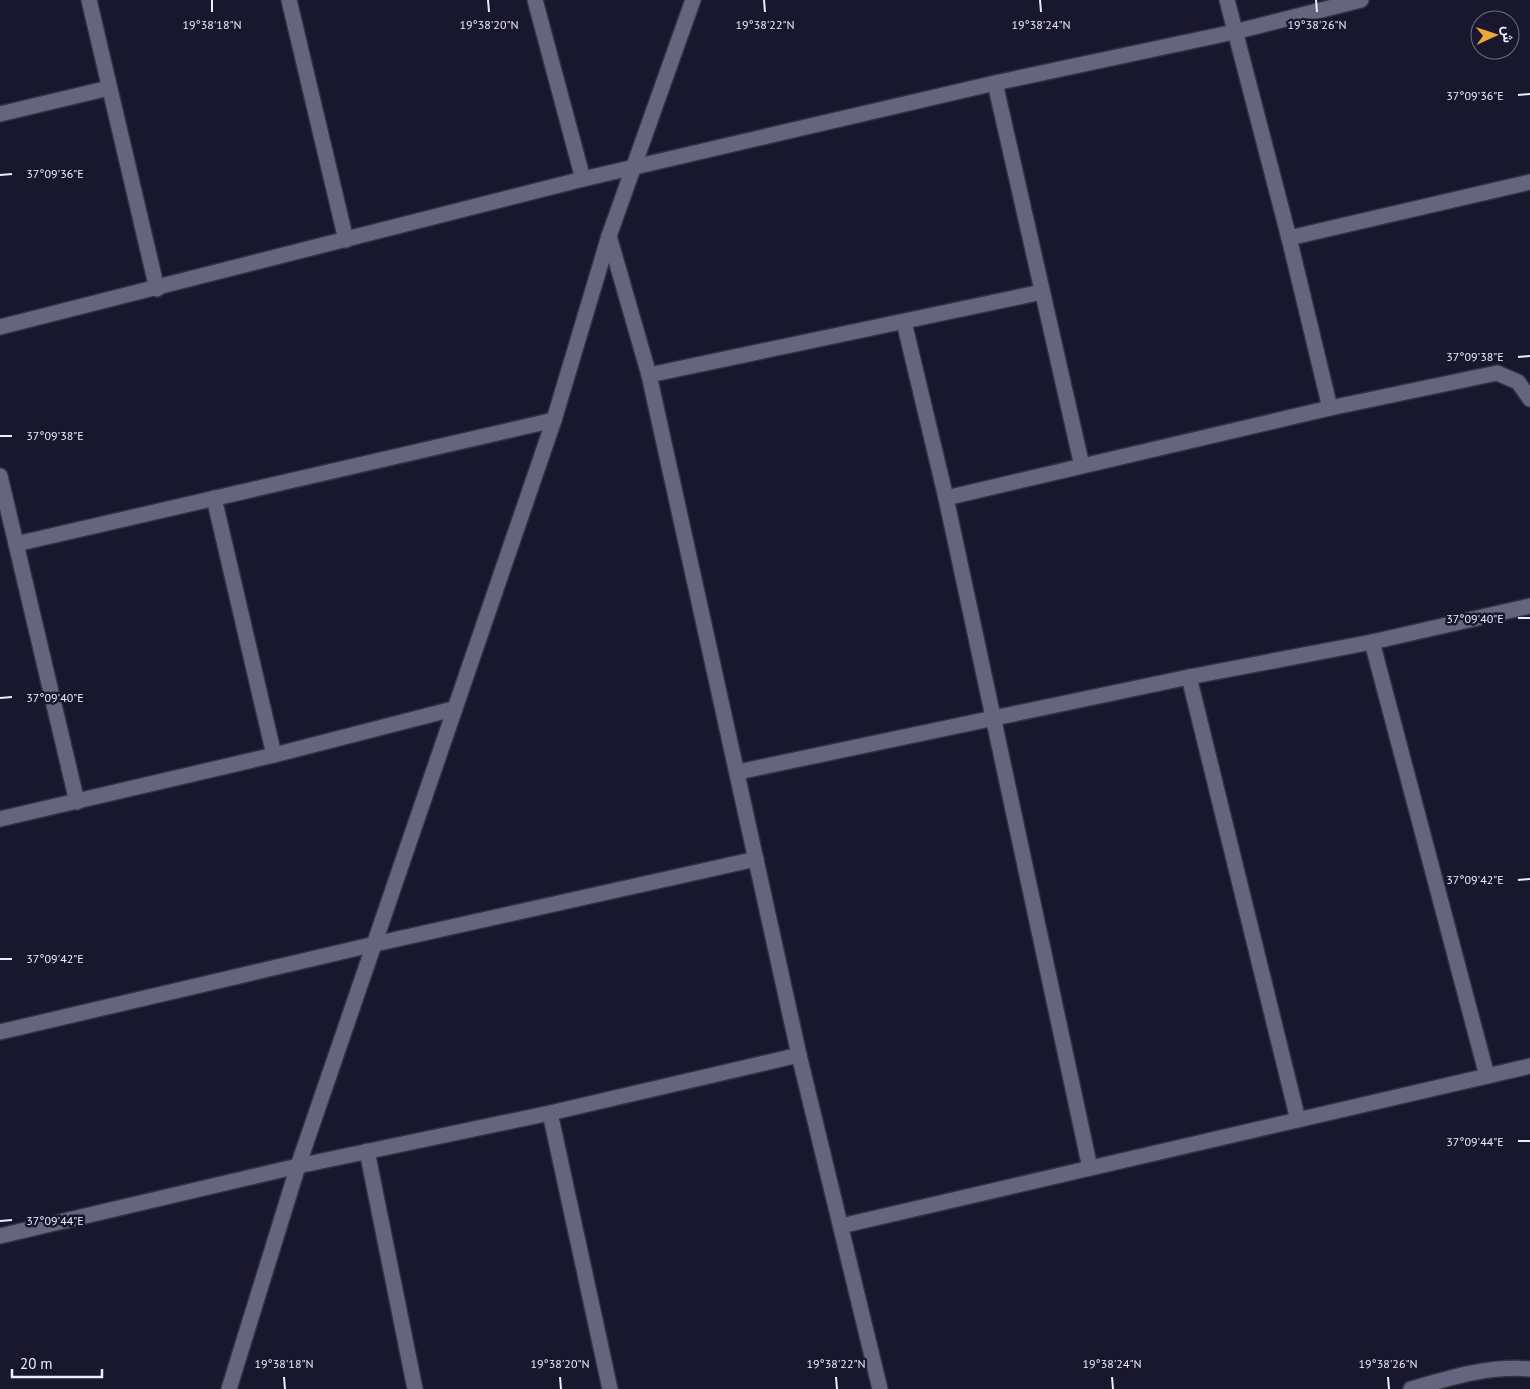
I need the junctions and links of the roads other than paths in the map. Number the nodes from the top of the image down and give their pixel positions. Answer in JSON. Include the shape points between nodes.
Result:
{"nodes":[{"id":1,"x":89,"y":0,"type":"edge"},
{"id":2,"x":289,"y":0,"type":"edge"},
{"id":3,"x":535,"y":0,"type":"edge"},
{"id":4,"x":693,"y":0,"type":"edge"},
{"id":5,"x":1227,"y":0,"type":"edge"},
{"id":6,"x":1361,"y":0,"type":"edge"},
{"id":7,"x":1234,"y":32,"type":"junction"},
{"id":8,"x":995,"y":83,"type":"junction"},
{"id":9,"x":109,"y":88,"type":"junction"},
{"id":10,"x":0,"y":114,"type":"edge"},
{"id":11,"x":634,"y":167,"type":"junction"},
{"id":12,"x":583,"y":180,"type":"junction"},
{"id":13,"x":1530,"y":182,"type":"edge"},
{"id":14,"x":609,"y":236,"type":"junction"},
{"id":15,"x":1289,"y":238,"type":"junction"},
{"id":16,"x":346,"y":240,"type":"junction"},
{"id":17,"x":157,"y":289,"type":"junction"},
{"id":18,"x":1042,"y":292,"type":"junction"},
{"id":19,"x":904,"y":322,"type":"junction"},
{"id":20,"x":0,"y":328,"type":"edge"},
{"id":21,"x":649,"y":375,"type":"junction"},
{"id":22,"x":1530,"y":399,"type":"edge"},
{"id":23,"x":1330,"y":408,"type":"junction"},
{"id":24,"x":554,"y":420,"type":"junction"},
{"id":25,"x":1082,"y":466,"type":"junction"},
{"id":26,"x":0,"y":476,"type":"edge"},
{"id":27,"x":214,"y":498,"type":"junction"},
{"id":28,"x":946,"y":498,"type":"junction"},
{"id":29,"x":16,"y":544,"type":"junction"},
{"id":30,"x":1530,"y":606,"type":"edge"},
{"id":31,"x":1372,"y":642,"type":"junction"},
{"id":32,"x":1189,"y":677,"type":"junction"},
{"id":33,"x":453,"y":709,"type":"junction"},
{"id":34,"x":994,"y":718,"type":"junction"},
{"id":35,"x":274,"y":756,"type":"junction"},
{"id":36,"x":738,"y":772,"type":"junction"},
{"id":37,"x":77,"y":802,"type":"junction"},
{"id":38,"x":0,"y":819,"type":"edge"},
{"id":39,"x":756,"y":859,"type":"junction"},
{"id":40,"x":375,"y":944,"type":"junction"},
{"id":41,"x":0,"y":1032,"type":"edge"},
{"id":42,"x":799,"y":1055,"type":"junction"},
{"id":43,"x":1530,"y":1066,"type":"edge"},
{"id":44,"x":1488,"y":1076,"type":"junction"},
{"id":45,"x":550,"y":1113,"type":"junction"},
{"id":46,"x":1298,"y":1120,"type":"junction"},
{"id":47,"x":367,"y":1151,"type":"junction"},
{"id":48,"x":298,"y":1166,"type":"junction"},
{"id":49,"x":1090,"y":1168,"type":"junction"},
{"id":50,"x":841,"y":1226,"type":"junction"},
{"id":51,"x":0,"y":1236,"type":"edge"},
{"id":52,"x":1530,"y":1368,"type":"edge"},
{"id":53,"x":229,"y":1389,"type":"edge"},
{"id":54,"x":416,"y":1389,"type":"edge"},
{"id":55,"x":610,"y":1389,"type":"edge"},
{"id":56,"x":880,"y":1389,"type":"edge"},
{"id":57,"x":1410,"y":1389,"type":"edge"}],
"edges":[{"from":1,"to":9,"type":"street"},
{"from":2,"to":16,"type":"street"},
{"from":3,"to":12,"type":"street"},
{"from":4,"to":11,"type":"street"},
{"from":5,"to":7,"type":"street"},
{"from":6,"to":7,"type":"street"},
{"from":7,"to":8,"type":"street"},
{"from":7,"to":15,"type":"street"},
{"from":8,"to":11,"type":"street"},
{"from":8,"to":18,"type":"street"},
{"from":9,"to":10,"type":"street"},
{"from":9,"to":17,"type":"street"},
{"from":11,"to":12,"type":"street"},
{"from":11,"to":14,"type":"street"},
{"from":12,"to":16,"type":"street"},
{"from":13,"to":15,"type":"street"},
{"from":14,"to":21,"type":"street"},
{"from":14,"to":24,"type":"street"},
{"from":15,"to":23,"type":"street"},
{"from":16,"to":17,"type":"street"},
{"from":17,"to":20,"type":"street"},
{"from":18,"to":19,"type":"street"},
{"from":18,"to":25,"type":"street"},
{"from":19,"to":21,"type":"street"},
{"from":19,"to":28,"type":"street"},
{"from":21,"to":36,"type":"street"},
{"from":22,"to":23,"type":"street","via":[[1518,382],[1497,373]]},
{"from":23,"to":25,"type":"street"},
{"from":24,"to":27,"type":"street"},
{"from":24,"to":33,"type":"street"},
{"from":25,"to":28,"type":"street"},
{"from":26,"to":29,"type":"street"},
{"from":27,"to":29,"type":"street"},
{"from":27,"to":35,"type":"street"},
{"from":28,"to":34,"type":"street"},
{"from":29,"to":37,"type":"street"},
{"from":30,"to":31,"type":"street"},
{"from":31,"to":32,"type":"street"},
{"from":31,"to":44,"type":"street"},
{"from":32,"to":34,"type":"street"},
{"from":32,"to":46,"type":"street"},
{"from":33,"to":35,"type":"street"},
{"from":33,"to":40,"type":"street"},
{"from":34,"to":36,"type":"street"},
{"from":34,"to":49,"type":"street"},
{"from":35,"to":37,"type":"street"},
{"from":36,"to":39,"type":"street"},
{"from":37,"to":38,"type":"street"},
{"from":39,"to":40,"type":"street"},
{"from":39,"to":42,"type":"street"},
{"from":40,"to":41,"type":"street"},
{"from":40,"to":48,"type":"street"},
{"from":42,"to":45,"type":"street"},
{"from":42,"to":50,"type":"street"},
{"from":43,"to":44,"type":"street"},
{"from":44,"to":46,"type":"street"},
{"from":45,"to":47,"type":"street"},
{"from":45,"to":55,"type":"street"},
{"from":46,"to":49,"type":"street"},
{"from":47,"to":48,"type":"street"},
{"from":47,"to":54,"type":"street"},
{"from":48,"to":51,"type":"street"},
{"from":48,"to":53,"type":"street"},
{"from":49,"to":50,"type":"street"},
{"from":50,"to":56,"type":"street"},
{"from":52,"to":57,"type":"street","via":[[1514,1367],[1458,1376]]}]}
